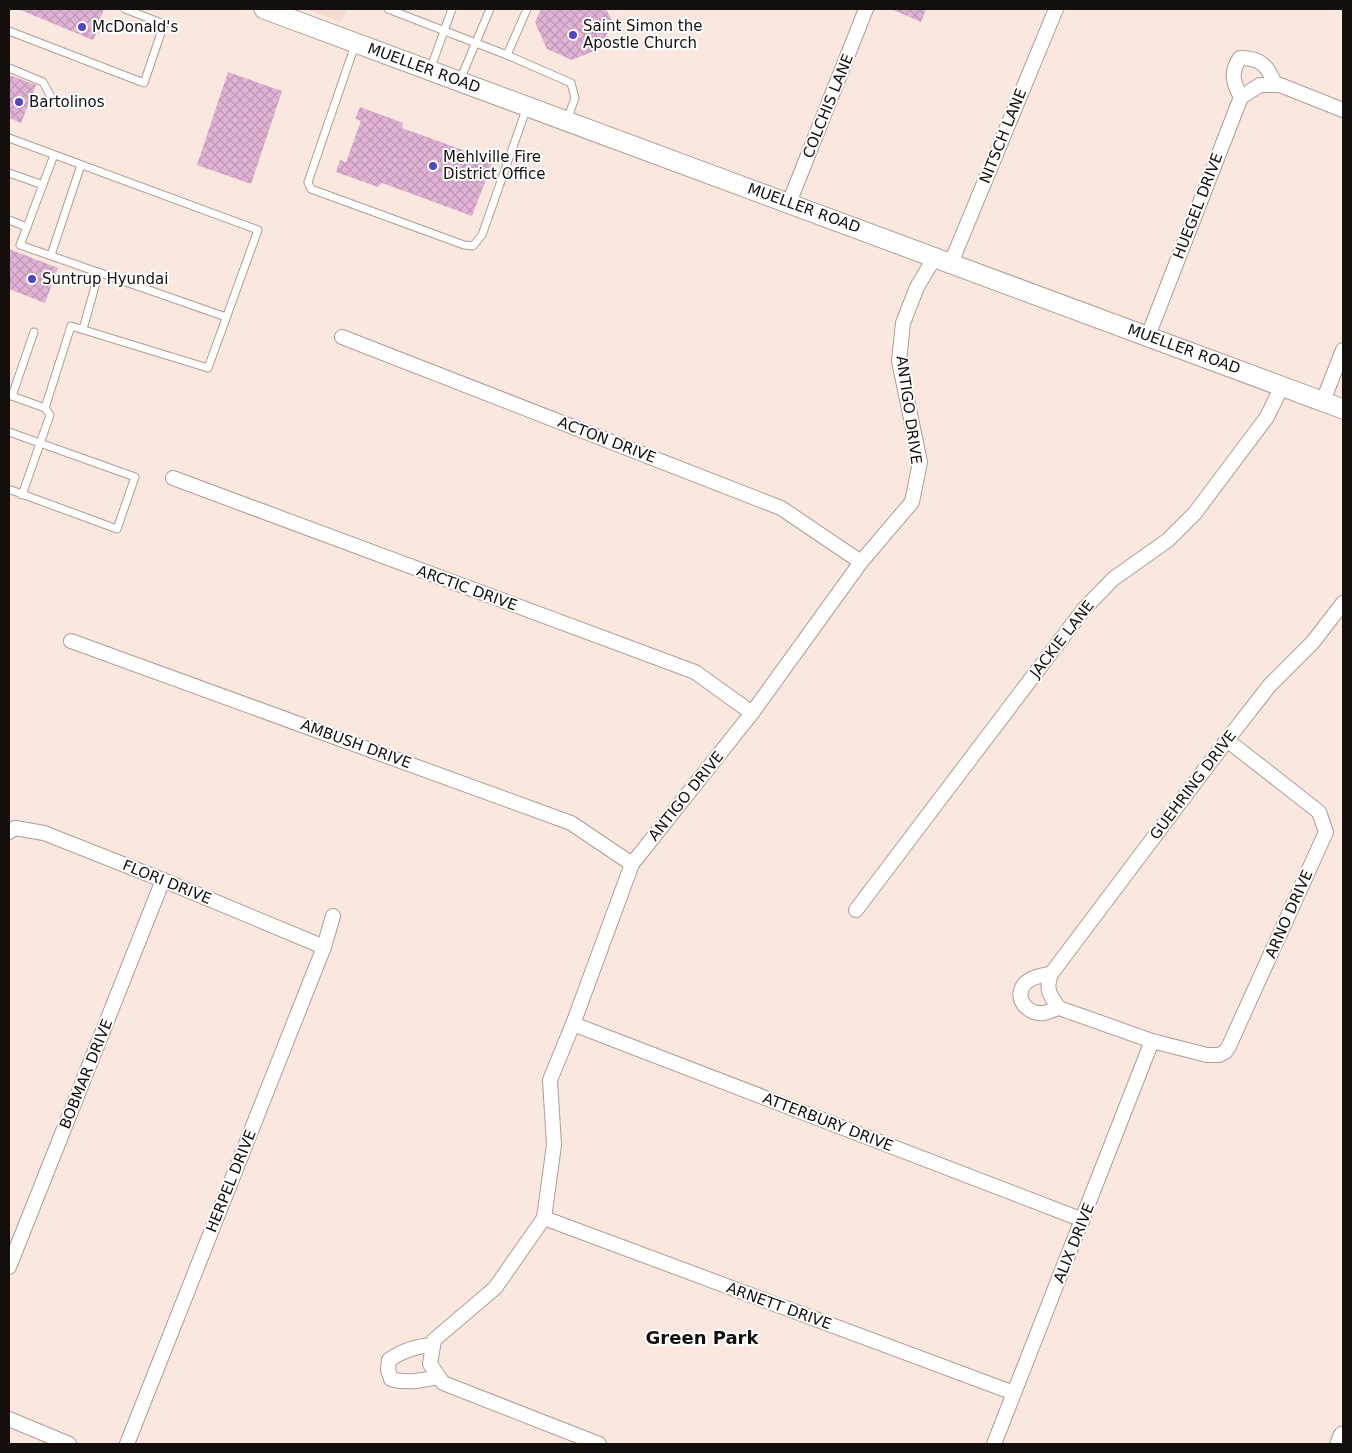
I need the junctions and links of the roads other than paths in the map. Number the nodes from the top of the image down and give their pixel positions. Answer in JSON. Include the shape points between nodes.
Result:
{"nodes":[{"id":1,"x":125,"y":9,"type":"edge"},
{"id":2,"x":264,"y":9,"type":"edge"},
{"id":3,"x":388,"y":9,"type":"edge"},
{"id":4,"x":452,"y":9,"type":"edge"},
{"id":5,"x":490,"y":9,"type":"edge"},
{"id":6,"x":527,"y":9,"type":"edge"},
{"id":7,"x":866,"y":9,"type":"edge"},
{"id":8,"x":1056,"y":9,"type":"edge"},
{"id":9,"x":444,"y":30,"type":"junction"},
{"id":10,"x":9,"y":31,"type":"edge"},
{"id":11,"x":356,"y":42,"type":"junction"},
{"id":12,"x":476,"y":43,"type":"junction"},
{"id":13,"x":507,"y":55,"type":"junction"},
{"id":14,"x":9,"y":68,"type":"edge"},
{"id":15,"x":430,"y":71,"type":"junction"},
{"id":16,"x":459,"y":81,"type":"junction"},
{"id":17,"x":1275,"y":84,"type":"junction"},
{"id":18,"x":51,"y":97,"type":"dead end"},
{"id":19,"x":1241,"y":97,"type":"junction"},
{"id":20,"x":528,"y":106,"type":"junction"},
{"id":21,"x":1343,"y":110,"type":"edge"},
{"id":22,"x":566,"y":121,"type":"junction"},
{"id":23,"x":9,"y":138,"type":"edge"},
{"id":24,"x":54,"y":155,"type":"junction"},
{"id":25,"x":82,"y":165,"type":"junction"},
{"id":26,"x":9,"y":172,"type":"edge"},
{"id":27,"x":43,"y":185,"type":"junction"},
{"id":28,"x":789,"y":203,"type":"junction"},
{"id":29,"x":9,"y":220,"type":"edge"},
{"id":30,"x":27,"y":227,"type":"junction"},
{"id":31,"x":51,"y":255,"type":"junction"},
{"id":32,"x":943,"y":260,"type":"junction"},
{"id":33,"x":99,"y":272,"type":"junction"},
{"id":34,"x":226,"y":317,"type":"junction"},
{"id":35,"x":83,"y":329,"type":"junction"},
{"id":36,"x":34,"y":332,"type":"dead end"},
{"id":37,"x":1148,"y":336,"type":"junction"},
{"id":38,"x":342,"y":337,"type":"dead end"},
{"id":39,"x":1343,"y":350,"type":"edge"},
{"id":40,"x":1282,"y":386,"type":"junction"},
{"id":41,"x":10,"y":395,"type":"edge"},
{"id":42,"x":1323,"y":401,"type":"junction"},
{"id":43,"x":45,"y":408,"type":"junction"},
{"id":44,"x":1343,"y":409,"type":"edge"},
{"id":45,"x":9,"y":432,"type":"edge"},
{"id":46,"x":41,"y":443,"type":"junction"},
{"id":47,"x":173,"y":478,"type":"dead end"},
{"id":48,"x":9,"y":492,"type":"edge"},
{"id":49,"x":22,"y":495,"type":"junction"},
{"id":50,"x":861,"y":562,"type":"junction"},
{"id":51,"x":1343,"y":602,"type":"edge"},
{"id":52,"x":71,"y":641,"type":"dead end"},
{"id":53,"x":752,"y":713,"type":"junction"},
{"id":54,"x":1227,"y":740,"type":"junction"},
{"id":55,"x":9,"y":832,"type":"edge"},
{"id":56,"x":632,"y":864,"type":"junction"},
{"id":57,"x":163,"y":880,"type":"junction"},
{"id":58,"x":856,"y":910,"type":"dead end"},
{"id":59,"x":333,"y":916,"type":"dead end"},
{"id":60,"x":324,"y":947,"type":"junction"},
{"id":61,"x":1051,"y":974,"type":"junction"},
{"id":62,"x":1059,"y":1008,"type":"junction"},
{"id":63,"x":573,"y":1024,"type":"junction"},
{"id":64,"x":1152,"y":1041,"type":"junction"},
{"id":65,"x":544,"y":1218,"type":"junction"},
{"id":66,"x":1083,"y":1220,"type":"junction"},
{"id":67,"x":9,"y":1267,"type":"edge"},
{"id":68,"x":433,"y":1345,"type":"junction"},
{"id":69,"x":438,"y":1377,"type":"junction"},
{"id":70,"x":1014,"y":1393,"type":"junction"},
{"id":71,"x":9,"y":1419,"type":"edge"},
{"id":72,"x":1343,"y":1436,"type":"edge"},
{"id":73,"x":69,"y":1444,"type":"edge"},
{"id":74,"x":127,"y":1444,"type":"edge"},
{"id":75,"x":599,"y":1444,"type":"edge"},
{"id":76,"x":994,"y":1444,"type":"edge"},
{"id":77,"x":1340,"y":1444,"type":"edge"}],
"edges":[{"from":1,"to":10,"type":"lane","via":[[164,24],[144,82]]},
{"from":2,"to":11,"type":"street","name":"MUELLER ROAD"},
{"from":3,"to":9,"type":"lane"},
{"from":4,"to":9,"type":"lane"},
{"from":5,"to":12,"type":"lane"},
{"from":6,"to":13,"type":"lane"},
{"from":7,"to":28,"type":"street","name":"COLCHIS LANE"},
{"from":8,"to":32,"type":"street","name":"NITSCH LANE"},
{"from":9,"to":12,"type":"lane"},
{"from":9,"to":15,"type":"lane"},
{"from":11,"to":15,"type":"street","name":"MUELLER ROAD"},
{"from":11,"to":20,"type":"lane","via":[[308,182],[311,189],[473,246],[482,236]]},
{"from":12,"to":13,"type":"lane"},
{"from":12,"to":16,"type":"lane"},
{"from":13,"to":22,"type":"lane","via":[[571,82],[575,98]]},
{"from":14,"to":18,"type":"lane","via":[[43,82]]},
{"from":15,"to":16,"type":"street","name":"MUELLER ROAD"},
{"from":16,"to":20,"type":"street","name":"MUELLER ROAD"},
{"from":17,"to":19,"type":"street","via":[[1260,85]]},
{"from":17,"to":19,"type":"street","via":[[1262,63],[1252,58],[1240,58],[1233,68],[1234,82]]},
{"from":17,"to":21,"type":"street"},
{"from":19,"to":37,"type":"street","name":"HUEGEL DRIVE"},
{"from":20,"to":22,"type":"street","name":"MUELLER ROAD"},
{"from":22,"to":28,"type":"street","name":"MUELLER ROAD"},
{"from":23,"to":24,"type":"lane"},
{"from":24,"to":25,"type":"lane"},
{"from":24,"to":27,"type":"lane"},
{"from":25,"to":31,"type":"lane"},
{"from":25,"to":34,"type":"lane","via":[[258,230]]},
{"from":26,"to":27,"type":"lane"},
{"from":27,"to":30,"type":"lane"},
{"from":28,"to":32,"type":"street","name":"MUELLER ROAD"},
{"from":29,"to":30,"type":"lane"},
{"from":30,"to":31,"type":"lane","via":[[20,245]]},
{"from":31,"to":33,"type":"lane"},
{"from":32,"to":37,"type":"street","name":"MUELLER ROAD"},
{"from":32,"to":50,"type":"street","name":"ANTIGO DRIVE","via":[[917,288],[903,323],[899,361],[920,462],[912,502]]},
{"from":33,"to":34,"type":"lane"},
{"from":33,"to":35,"type":"lane"},
{"from":34,"to":35,"type":"lane","via":[[208,368]]},
{"from":35,"to":43,"type":"lane","via":[[71,326]]},
{"from":36,"to":41,"type":"lane"},
{"from":37,"to":40,"type":"street","name":"MUELLER ROAD"},
{"from":38,"to":50,"type":"street","name":"ACTON DRIVE","via":[[781,508]]},
{"from":39,"to":42,"type":"street"},
{"from":40,"to":42,"type":"street","name":"MUELLER ROAD"},
{"from":40,"to":58,"type":"street","name":"JACKIE LANE","via":[[1267,417],[1195,513],[1168,540],[1113,579],[1084,609]]},
{"from":41,"to":43,"type":"lane"},
{"from":42,"to":44,"type":"street","name":"MUELLER ROAD"},
{"from":43,"to":46,"type":"lane","via":[[50,415]]},
{"from":45,"to":46,"type":"lane"},
{"from":46,"to":49,"type":"lane"},
{"from":46,"to":49,"type":"lane","via":[[135,477],[117,528]]},
{"from":47,"to":53,"type":"street","name":"ARCTIC DRIVE","via":[[695,672]]},
{"from":48,"to":49,"type":"lane"},
{"from":50,"to":53,"type":"street","name":"ANTIGO DRIVE"},
{"from":51,"to":54,"type":"street","name":"GUEHRING DRIVE","via":[[1314,642],[1270,685]]},
{"from":52,"to":56,"type":"street","name":"AMBUSH DRIVE","via":[[571,822]]},
{"from":53,"to":56,"type":"street","name":"ANTIGO DRIVE"},
{"from":54,"to":61,"type":"street","name":"GUEHRING DRIVE"},
{"from":54,"to":64,"type":"street","name":"ARNO DRIVE","via":[[1319,812],[1326,832],[1225,1052],[1207,1055]]},
{"from":55,"to":57,"type":"street","name":"FLORI DRIVE","via":[[15,828],[44,833]]},
{"from":56,"to":63,"type":"street","name":"ANTIGO DRIVE"},
{"from":57,"to":60,"type":"street","name":"FLORI DRIVE"},
{"from":57,"to":67,"type":"street","name":"BOBMAR DRIVE"},
{"from":59,"to":60,"type":"street","name":"HERPEL DRIVE"},
{"from":60,"to":74,"type":"street","name":"HERPEL DRIVE"},
{"from":61,"to":62,"type":"street","via":[[1047,983],[1050,996]]},
{"from":61,"to":62,"type":"street","via":[[1031,979],[1023,986],[1020,997],[1026,1008],[1034,1012],[1044,1013]]},
{"from":62,"to":64,"type":"street"},
{"from":63,"to":65,"type":"street","name":"ANTIGO DRIVE","via":[[550,1080],[554,1145]]},
{"from":63,"to":66,"type":"street","name":"ATTERBURY DRIVE"},
{"from":64,"to":66,"type":"street","name":"ALIX DRIVE"},
{"from":65,"to":68,"type":"street","name":"ANTIGO DRIVE","via":[[495,1288],[434,1340]]},
{"from":65,"to":70,"type":"street","name":"ARNETT DRIVE"},
{"from":66,"to":70,"type":"street","name":"ALIX DRIVE"},
{"from":68,"to":69,"type":"street","via":[[430,1364]]},
{"from":68,"to":69,"type":"street","via":[[416,1346],[400,1353],[389,1360],[388,1370],[391,1378],[398,1381]]},
{"from":69,"to":75,"type":"street","via":[[443,1384]]},
{"from":70,"to":76,"type":"street","name":"ALIX DRIVE"},
{"from":71,"to":73,"type":"street"},
{"from":72,"to":77,"type":"street"}]}
